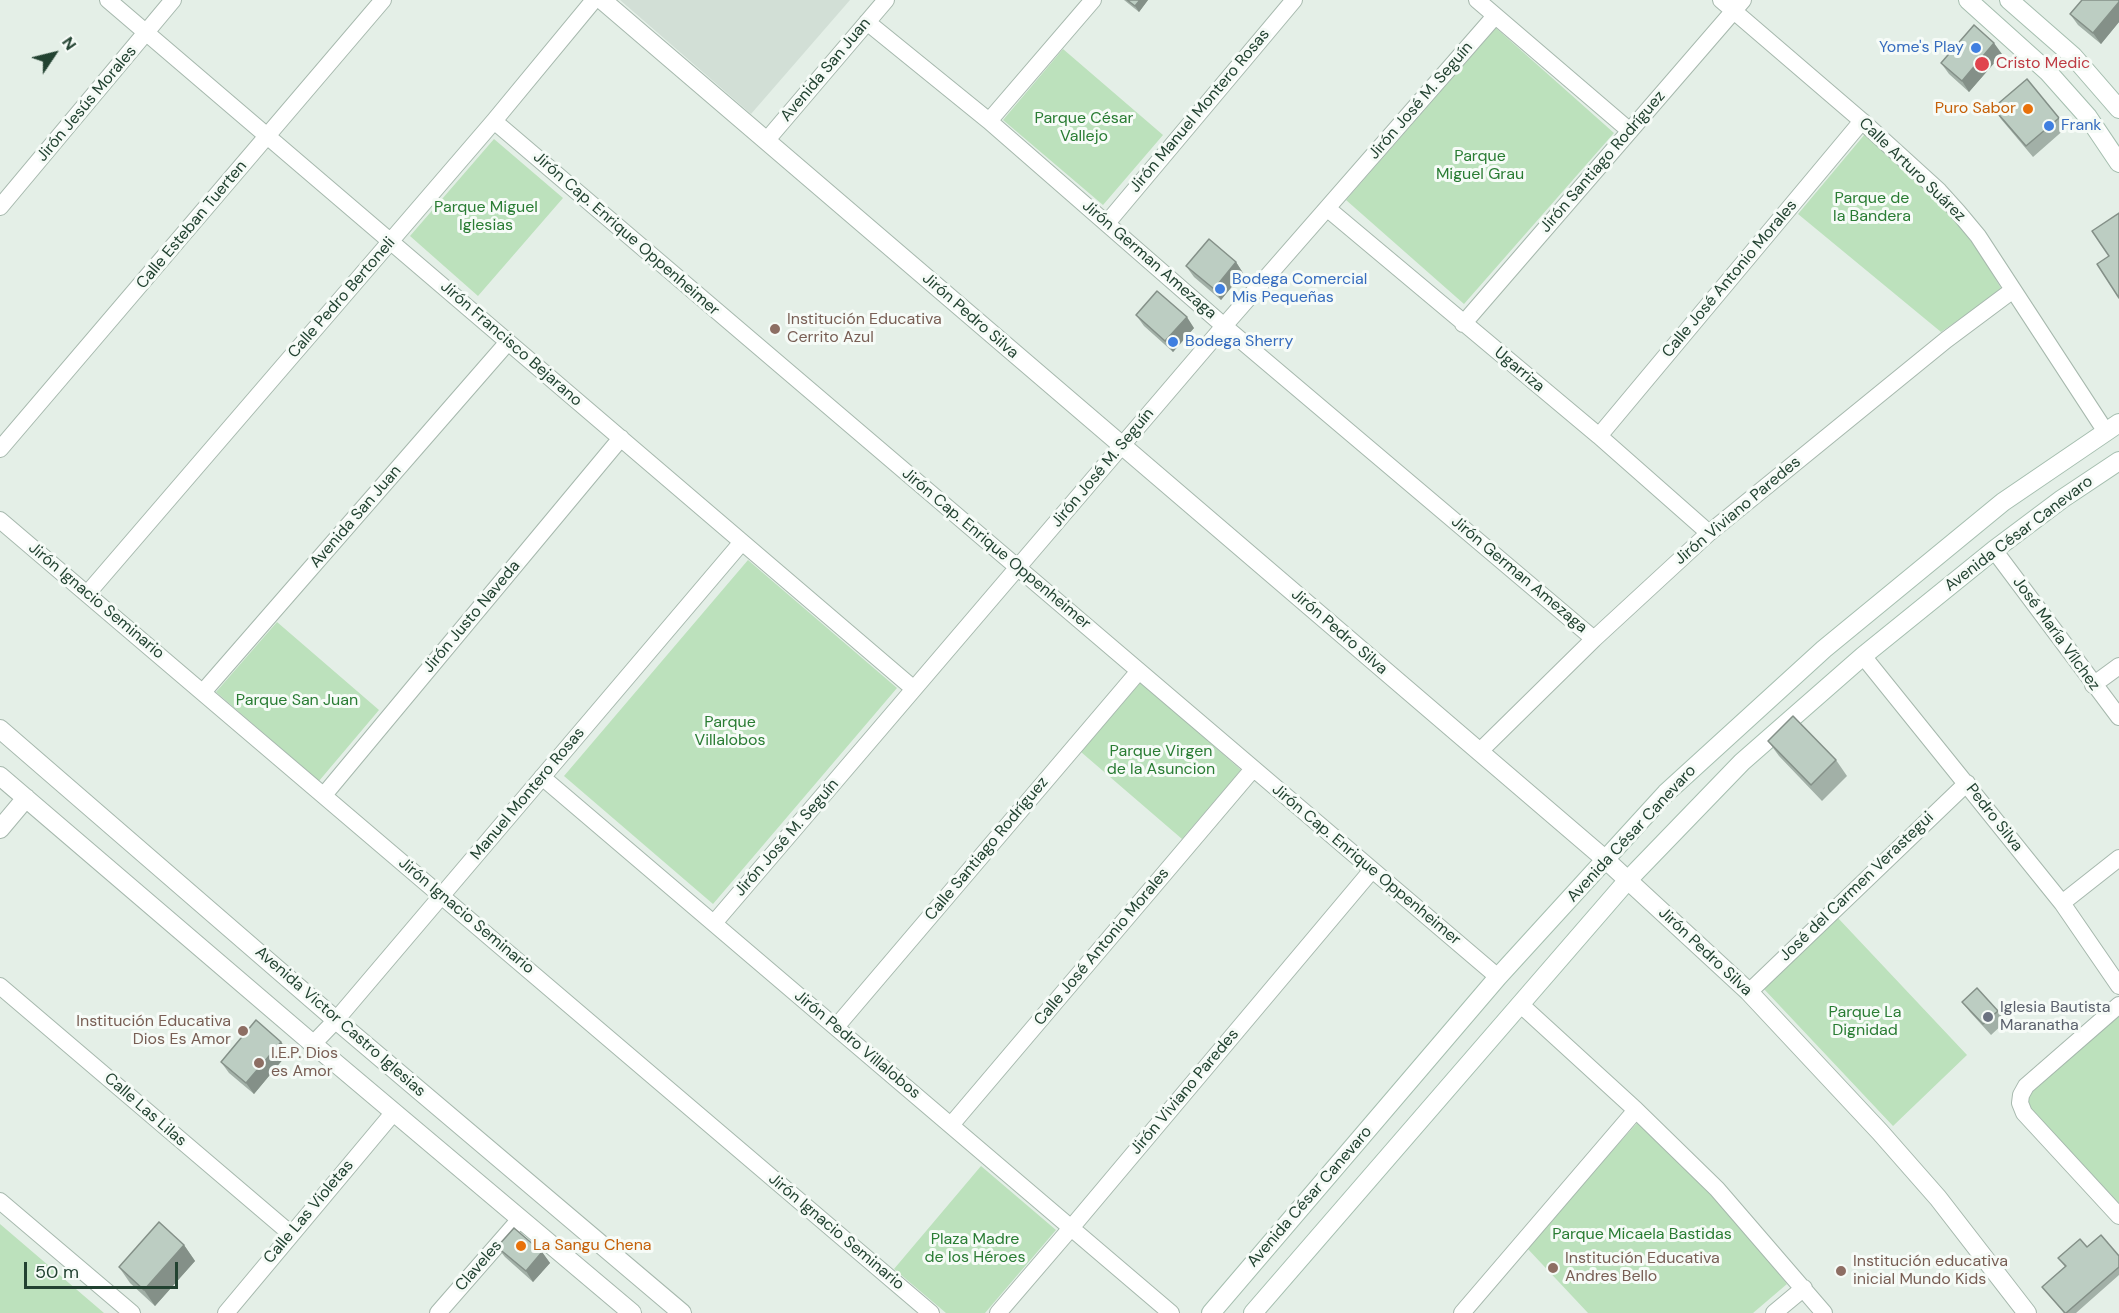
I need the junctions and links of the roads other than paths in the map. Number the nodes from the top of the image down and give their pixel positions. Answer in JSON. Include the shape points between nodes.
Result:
{"nodes":[{"id":1,"x":108,"y":0,"type":"edge"},
{"id":2,"x":173,"y":0,"type":"edge"},
{"id":3,"x":383,"y":0,"type":"edge"},
{"id":4,"x":594,"y":0,"type":"edge"},
{"id":5,"x":602,"y":0,"type":"edge"},
{"id":6,"x":886,"y":0,"type":"edge"},
{"id":7,"x":1093,"y":0,"type":"edge"},
{"id":8,"x":1294,"y":0,"type":"edge"},
{"id":9,"x":1477,"y":0,"type":"edge"},
{"id":10,"x":1968,"y":0,"type":"edge"},
{"id":11,"x":2009,"y":0,"type":"edge"},
{"id":12,"x":1733,"y":4,"type":"edge"},
{"id":13,"x":1495,"y":16,"type":"junction"},
{"id":14,"x":867,"y":22,"type":"junction"},
{"id":15,"x":146,"y":32,"type":"junction"},
{"id":16,"x":2119,"y":108,"type":"edge"},
{"id":17,"x":494,"y":121,"type":"junction"},
{"id":18,"x":989,"y":121,"type":"junction"},
{"id":19,"x":1862,"y":121,"type":"junction"},
{"id":20,"x":1630,"y":131,"type":"junction"},
{"id":21,"x":267,"y":136,"type":"junction"},
{"id":22,"x":766,"y":141,"type":"junction"},
{"id":23,"x":2119,"y":163,"type":"edge"},
{"id":24,"x":0,"y":207,"type":"edge"},
{"id":25,"x":1328,"y":209,"type":"junction"},
{"id":26,"x":1107,"y":223,"type":"junction"},
{"id":27,"x":391,"y":242,"type":"junction"},
{"id":28,"x":2013,"y":290,"type":"junction"},
{"id":29,"x":1464,"y":324,"type":"junction"},
{"id":30,"x":1224,"y":326,"type":"junction"},
{"id":31,"x":508,"y":342,"type":"junction"},
{"id":32,"x":2113,"y":427,"type":"edge"},
{"id":33,"x":1599,"y":436,"type":"junction"},
{"id":34,"x":621,"y":438,"type":"junction"},
{"id":35,"x":1122,"y":445,"type":"junction"},
{"id":36,"x":0,"y":449,"type":"edge"},
{"id":37,"x":2119,"y":461,"type":"edge"},
{"id":38,"x":0,"y":520,"type":"edge"},
{"id":39,"x":1709,"y":532,"type":"junction"},
{"id":40,"x":742,"y":542,"type":"junction"},
{"id":41,"x":1994,"y":550,"type":"junction"},
{"id":42,"x":1018,"y":568,"type":"junction"},
{"id":43,"x":87,"y":594,"type":"junction"},
{"id":44,"x":1594,"y":639,"type":"junction"},
{"id":45,"x":1863,"y":656,"type":"junction"},
{"id":46,"x":2119,"y":666,"type":"edge"},
{"id":47,"x":1139,"y":671,"type":"junction"},
{"id":48,"x":2093,"y":685,"type":"junction"},
{"id":49,"x":914,"y":689,"type":"junction"},
{"id":50,"x":202,"y":692,"type":"junction"},
{"id":51,"x":2119,"y":717,"type":"edge"},
{"id":52,"x":0,"y":729,"type":"edge"},
{"id":53,"x":1479,"y":752,"type":"junction"},
{"id":54,"x":1253,"y":769,"type":"junction"},
{"id":55,"x":0,"y":776,"type":"edge"},
{"id":56,"x":542,"y":777,"type":"junction"},
{"id":57,"x":1967,"y":783,"type":"junction"},
{"id":58,"x":324,"y":795,"type":"junction"},
{"id":59,"x":26,"y":798,"type":"junction"},
{"id":60,"x":0,"y":829,"type":"edge"},
{"id":61,"x":2119,"y":858,"type":"edge"},
{"id":62,"x":1606,"y":860,"type":"junction"},
{"id":63,"x":1372,"y":870,"type":"junction"},
{"id":64,"x":1627,"y":881,"type":"junction"},
{"id":65,"x":442,"y":896,"type":"junction"},
{"id":66,"x":2062,"y":903,"type":"junction"},
{"id":67,"x":714,"y":923,"type":"junction"},
{"id":68,"x":1498,"y":977,"type":"junction"},
{"id":69,"x":0,"y":986,"type":"edge"},
{"id":70,"x":2119,"y":986,"type":"edge"},
{"id":71,"x":1749,"y":992,"type":"junction"},
{"id":72,"x":1520,"y":1004,"type":"junction"},
{"id":73,"x":2119,"y":1005,"type":"edge"},
{"id":74,"x":336,"y":1020,"type":"junction"},
{"id":75,"x":836,"y":1028,"type":"junction"},
{"id":76,"x":313,"y":1044,"type":"junction"},
{"id":77,"x":1636,"y":1110,"type":"junction"},
{"id":78,"x":394,"y":1112,"type":"junction"},
{"id":79,"x":951,"y":1125,"type":"junction"},
{"id":80,"x":0,"y":1201,"type":"edge"},
{"id":81,"x":2119,"y":1216,"type":"edge"},
{"id":82,"x":520,"y":1219,"type":"junction"},
{"id":83,"x":1071,"y":1228,"type":"junction"},
{"id":84,"x":291,"y":1234,"type":"junction"},
{"id":85,"x":1804,"y":1288,"type":"junction"},
{"id":86,"x":132,"y":1313,"type":"edge"},
{"id":87,"x":226,"y":1313,"type":"edge"},
{"id":88,"x":438,"y":1313,"type":"edge"},
{"id":89,"x":632,"y":1313,"type":"edge"},
{"id":90,"x":682,"y":1313,"type":"edge"},
{"id":91,"x":931,"y":1313,"type":"edge"},
{"id":92,"x":998,"y":1313,"type":"edge"},
{"id":93,"x":1171,"y":1313,"type":"edge"},
{"id":94,"x":1211,"y":1313,"type":"edge"},
{"id":95,"x":1253,"y":1313,"type":"edge"},
{"id":96,"x":1462,"y":1313,"type":"edge"},
{"id":97,"x":1774,"y":1313,"type":"edge"},
{"id":98,"x":1824,"y":1313,"type":"edge"},
{"id":99,"x":2027,"y":1313,"type":"edge"}],
"edges":[{"from":1,"to":15,"type":"street","name":"Jirón Francisco Bejarano"},
{"from":2,"to":15,"type":"street","name":"Jirón Jesús Morales"},
{"from":3,"to":21,"type":"street","name":"Calle Esteban Tuerten"},
{"from":4,"to":17,"type":"street","name":"Calle Pedro Bertoneli"},
{"from":5,"to":22,"type":"street","name":"Jirón Pedro Silva"},
{"from":6,"to":14,"type":"street","name":"Avenida San Juan"},
{"from":7,"to":18,"type":"street"},
{"from":8,"to":26,"type":"street","name":"Jirón Manuel Montero Rosas"},
{"from":9,"to":13,"type":"street"},
{"from":10,"to":23,"type":"street","via":[[2048,72],[2088,117]]},
{"from":11,"to":16,"type":"street","via":[[2073,56]]},
{"from":12,"to":19,"type":"street","name":"Calle Arturo Suárez"},
{"from":12,"to":20,"type":"street","name":"Jirón Santiago Rodríguez"},
{"from":13,"to":20,"type":"street"},
{"from":13,"to":25,"type":"street","name":"Jirón José M. Seguín"},
{"from":14,"to":18,"type":"street","name":"Jirón German Amezaga"},
{"from":14,"to":22,"type":"street","name":"Avenida San Juan"},
{"from":15,"to":21,"type":"street","name":"Jirón Francisco Bejarano"},
{"from":15,"to":24,"type":"street","name":"Jirón Jesús Morales"},
{"from":17,"to":27,"type":"street","name":"Calle Pedro Bertoneli"},
{"from":17,"to":42,"type":"street","name":"Jirón Cap. Enrique Oppenheimer"},
{"from":18,"to":26,"type":"street","name":"Jirón German Amezaga"},
{"from":19,"to":28,"type":"street","name":"Calle Arturo Suárez","via":[[1958,212]]},
{"from":19,"to":33,"type":"street","name":"Calle José Antonio Morales"},
{"from":20,"to":29,"type":"street","name":"Jirón Santiago Rodríguez"},
{"from":21,"to":27,"type":"street","name":"Jirón Francisco Bejarano"},
{"from":21,"to":36,"type":"street","name":"Calle Esteban Tuerten"},
{"from":22,"to":35,"type":"street","name":"Jirón Pedro Silva"},
{"from":25,"to":29,"type":"street","name":"Ugarriza"},
{"from":25,"to":30,"type":"street","name":"Jirón José M. Seguín"},
{"from":26,"to":30,"type":"street","name":"Jirón German Amezaga"},
{"from":27,"to":31,"type":"street","name":"Jirón Francisco Bejarano"},
{"from":27,"to":43,"type":"street","name":"Calle Pedro Bertoneli"},
{"from":28,"to":32,"type":"street","name":"Calle Arturo Suárez"},
{"from":28,"to":39,"type":"street","name":"Jirón Viviano Paredes"},
{"from":29,"to":33,"type":"street","name":"Ugarriza"},
{"from":30,"to":35,"type":"street","name":"Jirón José M. Seguín"},
{"from":30,"to":44,"type":"street","name":"Jirón German Amezaga"},
{"from":31,"to":34,"type":"street","name":"Jirón Francisco Bejarano"},
{"from":31,"to":50,"type":"street","name":"Avenida San Juan"},
{"from":32,"to":62,"type":"street","name":"Avenida César Canevaro","via":[[2003,502],[1824,648],[1666,793]]},
{"from":33,"to":39,"type":"street","name":"Ugarriza"},
{"from":34,"to":40,"type":"street","name":"Jirón Francisco Bejarano"},
{"from":34,"to":58,"type":"street","name":"Jirón Justo Naveda"},
{"from":35,"to":42,"type":"street","name":"Jirón José M. Seguín"},
{"from":35,"to":53,"type":"street","name":"Jirón Pedro Silva"},
{"from":37,"to":41,"type":"street","name":"Avenida César Canevaro"},
{"from":38,"to":43,"type":"street","name":"Jirón Ignacio Seminario"},
{"from":39,"to":44,"type":"street","name":"Jirón Viviano Paredes"},
{"from":40,"to":49,"type":"street","name":"Jirón Francisco Bejarano"},
{"from":40,"to":56,"type":"street","name":"Manuel Montero Rosas"},
{"from":41,"to":45,"type":"street","name":"Avenida César Canevaro"},
{"from":41,"to":48,"type":"street","name":"José María Vílchez"},
{"from":42,"to":47,"type":"street","name":"Jirón Cap. Enrique Oppenheimer"},
{"from":42,"to":49,"type":"street","name":"Jirón José M. Seguín"},
{"from":43,"to":50,"type":"street","name":"Jirón Ignacio Seminario"},
{"from":44,"to":53,"type":"street","name":"Jirón Viviano Paredes"},
{"from":45,"to":57,"type":"street","name":"Pedro Silva"},
{"from":45,"to":64,"type":"street","name":"Avenida César Canevaro","via":[[1742,762]]},
{"from":46,"to":48,"type":"street"},
{"from":47,"to":54,"type":"street","name":"Jirón Cap. Enrique Oppenheimer"},
{"from":47,"to":75,"type":"street","name":"Calle Santiago Rodríguez"},
{"from":48,"to":51,"type":"street","name":"José María Vílchez"},
{"from":49,"to":67,"type":"street","name":"Jirón José M. Seguín"},
{"from":50,"to":58,"type":"street","name":"Jirón Ignacio Seminario"},
{"from":52,"to":74,"type":"street","name":"Avenida Victor Castro Iglesias"},
{"from":53,"to":62,"type":"street","name":"Jirón Pedro Silva"},
{"from":54,"to":63,"type":"street","name":"Jirón Cap. Enrique Oppenheimer"},
{"from":54,"to":79,"type":"street","name":"Calle José Antonio Morales"},
{"from":55,"to":59,"type":"street","name":"Avenida Victor Castro Iglesias"},
{"from":56,"to":65,"type":"street","name":"Manuel Montero Rosas"},
{"from":56,"to":67,"type":"street","name":"Jirón Pedro Villalobos"},
{"from":57,"to":66,"type":"street","name":"Pedro Silva"},
{"from":57,"to":71,"type":"street","name":"José del Carmen Verastegui"},
{"from":58,"to":65,"type":"street","name":"Jirón Ignacio Seminario"},
{"from":59,"to":60,"type":"street"},
{"from":59,"to":76,"type":"street","name":"Avenida Victor Castro Iglesias"},
{"from":61,"to":66,"type":"street"},
{"from":62,"to":64,"type":"street","name":"Jirón Pedro Silva"},
{"from":62,"to":68,"type":"street","name":"Avenida César Canevaro"},
{"from":63,"to":68,"type":"street","name":"Jirón Cap. Enrique Oppenheimer"},
{"from":63,"to":83,"type":"street","name":"Jirón Viviano Paredes"},
{"from":64,"to":71,"type":"street","name":"Jirón Pedro Silva"},
{"from":64,"to":72,"type":"street","name":"Avenida César Canevaro"},
{"from":65,"to":74,"type":"street","name":"Manuel Montero Rosas"},
{"from":65,"to":91,"type":"street","name":"Jirón Ignacio Seminario"},
{"from":66,"to":70,"type":"street","name":"Pedro Silva"},
{"from":67,"to":75,"type":"street","name":"Jirón Pedro Villalobos"},
{"from":68,"to":94,"type":"street","name":"Avenida César Canevaro"},
{"from":69,"to":84,"type":"street","name":"Calle Las Lilas"},
{"from":71,"to":99,"type":"street","name":"Jirón Pedro Silva","via":[[1938,1198]]},
{"from":72,"to":77,"type":"street"},
{"from":72,"to":95,"type":"street","name":"Avenida César Canevaro"},
{"from":73,"to":81,"type":"street","via":[[2026,1086],[2020,1099],[2024,1113]]},
{"from":74,"to":76,"type":"street","name":"Manuel Montero Rosas"},
{"from":74,"to":90,"type":"street","name":"Avenida Victor Castro Iglesias"},
{"from":75,"to":79,"type":"street","name":"Jirón Pedro Villalobos"},
{"from":76,"to":78,"type":"street","name":"Avenida Victor Castro Iglesias"},
{"from":77,"to":85,"type":"street","via":[[1717,1189]]},
{"from":77,"to":96,"type":"street"},
{"from":78,"to":82,"type":"street","name":"Avenida Victor Castro Iglesias"},
{"from":78,"to":84,"type":"street","name":"Calle Las Violetas"},
{"from":79,"to":83,"type":"street","name":"Jirón Pedro Villalobos"},
{"from":80,"to":86,"type":"street"},
{"from":82,"to":88,"type":"street","name":"Claveles"},
{"from":82,"to":89,"type":"street","name":"Avenida Victor Castro Iglesias"},
{"from":83,"to":92,"type":"street","name":"Jirón Viviano Paredes"},
{"from":83,"to":93,"type":"street","name":"Jirón Pedro Villalobos"},
{"from":84,"to":87,"type":"street","name":"Calle Las Violetas"},
{"from":85,"to":97,"type":"street"},
{"from":85,"to":98,"type":"street"}]}
